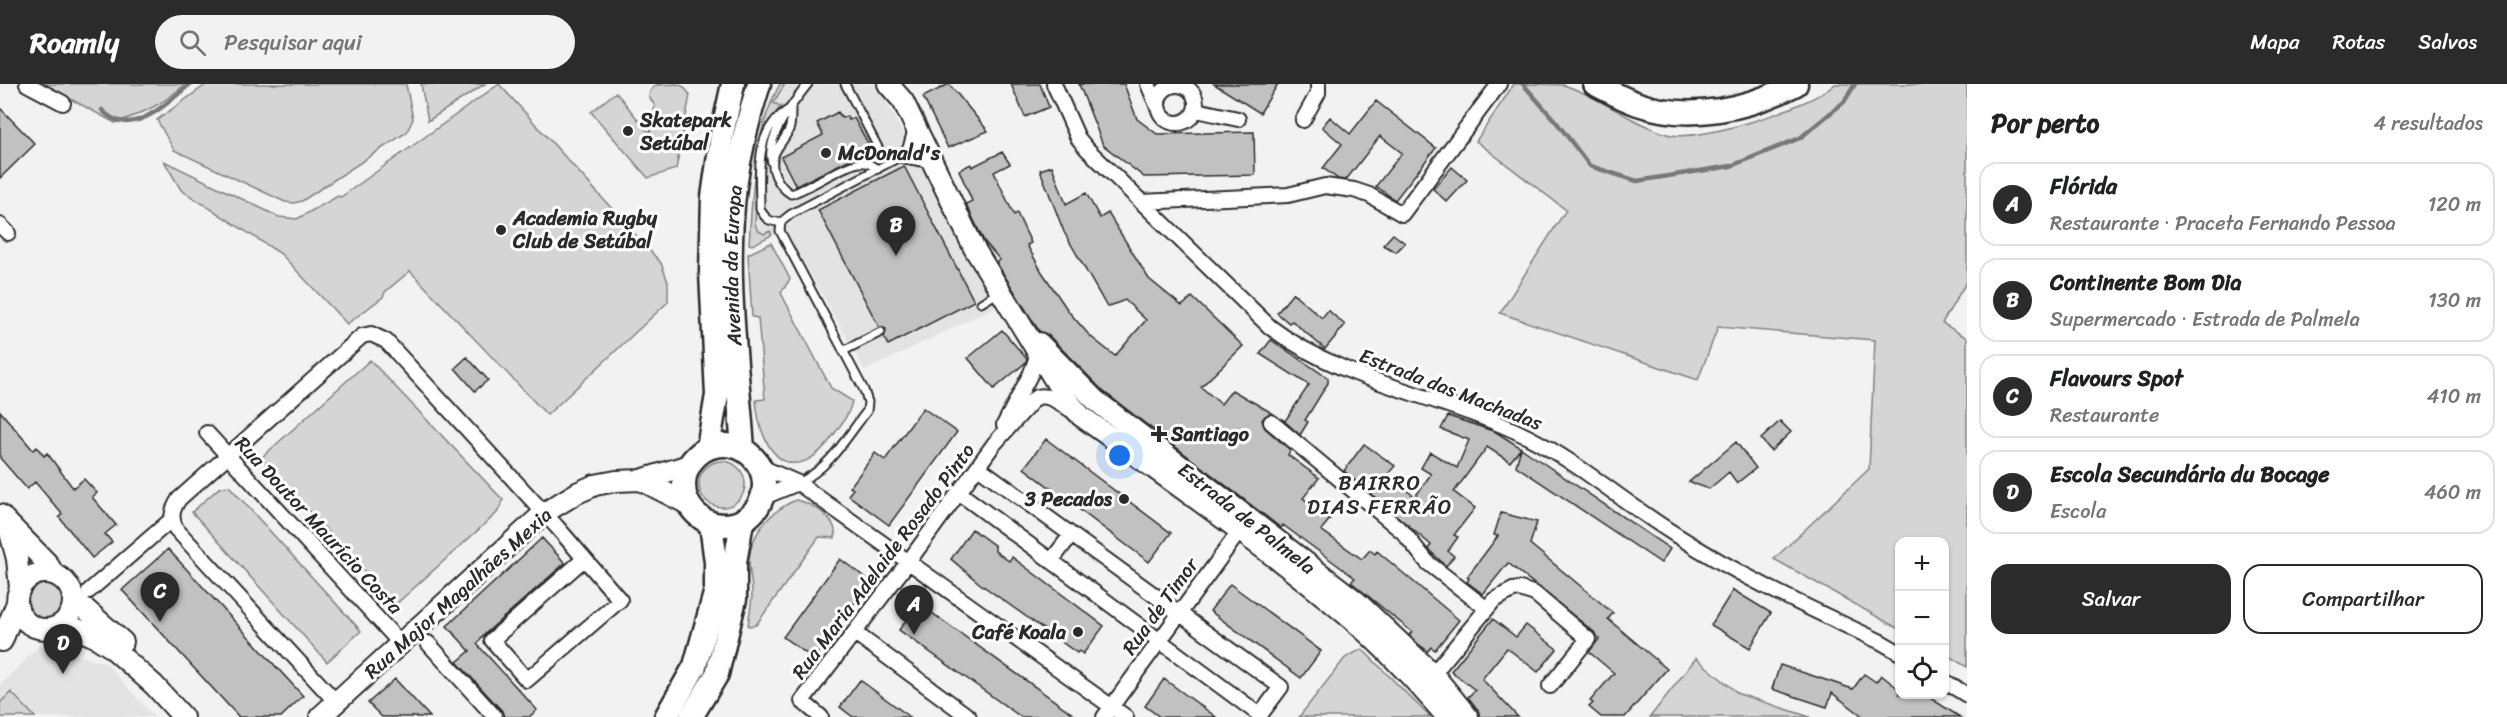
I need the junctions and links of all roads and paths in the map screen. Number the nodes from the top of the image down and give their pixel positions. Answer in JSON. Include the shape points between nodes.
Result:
{"nodes":[{"id":1,"x":27,"y":84,"type":"edge"},
{"id":2,"x":734,"y":84,"type":"edge"},
{"id":3,"x":759,"y":84,"type":"edge"},
{"id":4,"x":808,"y":84,"type":"edge"},
{"id":5,"x":845,"y":84,"type":"edge"},
{"id":6,"x":888,"y":84,"type":"edge"},
{"id":7,"x":1054,"y":84,"type":"edge"},
{"id":8,"x":1148,"y":84,"type":"edge"},
{"id":9,"x":1318,"y":84,"type":"edge"},
{"id":10,"x":1499,"y":84,"type":"edge"},
{"id":11,"x":1596,"y":84,"type":"edge"},
{"id":12,"x":1796,"y":84,"type":"edge"},
{"id":13,"x":1167,"y":86,"type":"edge"},
{"id":14,"x":901,"y":92,"type":"edge"},
{"id":15,"x":63,"y":103,"type":"dead end"},
{"id":16,"x":791,"y":108,"type":"junction"},
{"id":17,"x":1159,"y":110,"type":"junction"},
{"id":18,"x":1196,"y":110,"type":"junction"},
{"id":19,"x":1238,"y":119,"type":"dead end"},
{"id":20,"x":1303,"y":120,"type":"dead end"},
{"id":21,"x":913,"y":122,"type":"junction"},
{"id":22,"x":897,"y":158,"type":"junction"},
{"id":23,"x":935,"y":167,"type":"junction"},
{"id":24,"x":878,"y":169,"type":"junction"},
{"id":25,"x":1141,"y":202,"type":"junction"},
{"id":26,"x":781,"y":222,"type":"junction"},
{"id":27,"x":999,"y":292,"type":"junction"},
{"id":28,"x":981,"y":303,"type":"dead end"},
{"id":29,"x":1021,"y":324,"type":"junction"},
{"id":30,"x":881,"y":332,"type":"dead end"},
{"id":31,"x":843,"y":351,"type":"junction"},
{"id":32,"x":1038,"y":354,"type":"junction"},
{"id":33,"x":1081,"y":416,"type":"junction"},
{"id":34,"x":1271,"y":422,"type":"dead end"},
{"id":35,"x":207,"y":433,"type":"dead end"},
{"id":36,"x":994,"y":444,"type":"junction"},
{"id":37,"x":708,"y":448,"type":"junction"},
{"id":38,"x":743,"y":449,"type":"junction"},
{"id":39,"x":227,"y":454,"type":"junction"},
{"id":40,"x":689,"y":465,"type":"junction"},
{"id":41,"x":761,"y":467,"type":"junction"},
{"id":42,"x":978,"y":467,"type":"junction"},
{"id":43,"x":641,"y":480,"type":"junction"},
{"id":44,"x":798,"y":483,"type":"junction"},
{"id":45,"x":958,"y":492,"type":"junction"},
{"id":46,"x":764,"y":497,"type":"junction"},
{"id":47,"x":688,"y":504,"type":"junction"},
{"id":48,"x":544,"y":513,"type":"junction"},
{"id":49,"x":4,"y":519,"type":"edge"},
{"id":50,"x":171,"y":519,"type":"junction"},
{"id":51,"x":742,"y":522,"type":"junction"},
{"id":52,"x":711,"y":524,"type":"junction"},
{"id":53,"x":1244,"y":525,"type":"junction"},
{"id":54,"x":1071,"y":535,"type":"junction"},
{"id":55,"x":584,"y":559,"type":"junction"},
{"id":56,"x":909,"y":561,"type":"junction"},
{"id":57,"x":1051,"y":561,"type":"junction"},
{"id":58,"x":53,"y":573,"type":"junction"},
{"id":59,"x":81,"y":595,"type":"junction"},
{"id":60,"x":18,"y":596,"type":"junction"},
{"id":61,"x":1486,"y":609,"type":"junction"},
{"id":62,"x":1179,"y":614,"type":"junction"},
{"id":63,"x":64,"y":623,"type":"junction"},
{"id":64,"x":35,"y":627,"type":"junction"},
{"id":65,"x":855,"y":633,"type":"junction"},
{"id":66,"x":1159,"y":640,"type":"junction"},
{"id":67,"x":1,"y":642,"type":"edge"},
{"id":68,"x":428,"y":643,"type":"dead end"},
{"id":69,"x":401,"y":644,"type":"junction"},
{"id":70,"x":1895,"y":651,"type":"edge"},
{"id":71,"x":1428,"y":681,"type":"junction"},
{"id":72,"x":1949,"y":684,"type":"edge"},
{"id":73,"x":154,"y":685,"type":"junction"},
{"id":74,"x":1550,"y":686,"type":"dead end"},
{"id":75,"x":1967,"y":695,"type":"edge"},
{"id":76,"x":336,"y":702,"type":"junction"},
{"id":77,"x":1108,"y":712,"type":"edge"},
{"id":78,"x":183,"y":717,"type":"edge"},
{"id":79,"x":320,"y":717,"type":"edge"},
{"id":80,"x":495,"y":717,"type":"edge"},
{"id":81,"x":666,"y":717,"type":"edge"},
{"id":82,"x":691,"y":717,"type":"edge"},
{"id":83,"x":821,"y":717,"type":"edge"},
{"id":84,"x":969,"y":717,"type":"edge"},
{"id":85,"x":1126,"y":717,"type":"edge"},
{"id":86,"x":1447,"y":717,"type":"edge"},
{"id":87,"x":1468,"y":717,"type":"edge"}],
"edges":[{"from":1,"to":15,"type":"street"},
{"from":2,"to":37,"type":"main road","name":"Avenida da Europa","via":[[712,197],[717,395]]},
{"from":3,"to":38,"type":"main road","name":"Avenida da Europa","via":[[746,125],[735,188],[733,228],[734,327]]},
{"from":4,"to":16,"type":"lane"},
{"from":5,"to":22,"type":"lane","via":[[882,155]]},
{"from":6,"to":14,"type":"street","name":"Estrada de Palmela"},
{"from":7,"to":25,"type":"street","name":"Estrada das Machadas","via":[[1078,138]]},
{"from":8,"to":17,"type":"street"},
{"from":9,"to":20,"type":"street","via":[[1318,93]]},
{"from":10,"to":25,"type":"street","via":[[1402,214],[1369,195],[1325,186],[1288,195]]},
{"from":11,"to":12,"type":"main road","via":[[1638,104],[1675,112],[1749,103]]},
{"from":13,"to":17,"type":"street"},
{"from":13,"to":18,"type":"street","via":[[1187,87],[1195,97]]},
{"from":14,"to":21,"type":"street","name":"Estrada de Palmela"},
{"from":16,"to":24,"type":"lane","via":[[790,127],[772,163],[775,176],[791,194],[850,166],[864,163]]},
{"from":16,"to":26,"type":"lane","via":[[777,116],[764,136],[762,148],[760,209],[764,218]]},
{"from":17,"to":18,"type":"street","via":[[1166,119],[1177,123],[1189,119]]},
{"from":18,"to":19,"type":"street"},
{"from":21,"to":22,"type":"lane","via":[[910,142]]},
{"from":21,"to":23,"type":"street","name":"Estrada de Palmela"},
{"from":22,"to":23,"type":"lane","via":[[923,161]]},
{"from":22,"to":24,"type":"lane"},
{"from":23,"to":27,"type":"street","name":"Estrada de Palmela"},
{"from":24,"to":26,"type":"lane"},
{"from":25,"to":70,"type":"street","name":"Estrada das Machadas","via":[[1284,338],[1329,363],[1533,440],[1677,536],[1756,583]]},
{"from":26,"to":31,"type":"lane","via":[[780,231]]},
{"from":27,"to":28,"type":"lane"},
{"from":27,"to":29,"type":"street","name":"Estrada de Palmela"},
{"from":29,"to":32,"type":"street","name":"Estrada de Palmela"},
{"from":29,"to":53,"type":"street","name":"Estrada de Palmela","via":[[1095,400]]},
{"from":30,"to":31,"type":"lane"},
{"from":31,"to":44,"type":"lane","via":[[864,390],[867,411],[827,464]]},
{"from":32,"to":33,"type":"street","name":"Estrada de Palmela"},
{"from":32,"to":36,"type":"street","name":"Rua Maria Adelaide Rosado Pinto"},
{"from":33,"to":36,"type":"street","name":"Rua Maria Adelaide Rosado Pinto","via":[[1040,396]]},
{"from":33,"to":53,"type":"street","name":"Estrada de Palmela"},
{"from":34,"to":61,"type":"street","via":[[1403,532],[1428,563]]},
{"from":35,"to":39,"type":"street","name":"Rua Doutor Maurício Costa"},
{"from":36,"to":42,"type":"street","name":"Rua Maria Adelaide Rosado Pinto"},
{"from":37,"to":38,"type":"main road","via":[[731,445]]},
{"from":37,"to":40,"type":"main road"},
{"from":38,"to":41,"type":"main road"},
{"from":39,"to":48,"type":"street","via":[[354,342],[371,334],[386,341]]},
{"from":39,"to":50,"type":"street","via":[[179,499]]},
{"from":39,"to":69,"type":"street","name":"Rua Doutor Maurício Costa"},
{"from":40,"to":43,"type":"street","name":"Rua Major Magalhães Mexia"},
{"from":40,"to":47,"type":"main road","via":[[684,477]]},
{"from":41,"to":44,"type":"street"},
{"from":41,"to":46,"type":"main road"},
{"from":42,"to":45,"type":"street","name":"Rua Maria Adelaide Rosado Pinto"},
{"from":42,"to":54,"type":"street"},
{"from":43,"to":47,"type":"street"},
{"from":43,"to":48,"type":"street","name":"Rua Major Magalhães Mexia","via":[[595,485]]},
{"from":44,"to":46,"type":"street"},
{"from":44,"to":56,"type":"street"},
{"from":45,"to":56,"type":"street","name":"Rua Maria Adelaide Rosado Pinto"},
{"from":45,"to":57,"type":"street"},
{"from":46,"to":51,"type":"main road"},
{"from":47,"to":52,"type":"main road"},
{"from":48,"to":55,"type":"street"},
{"from":48,"to":69,"type":"street","name":"Rua Major Magalhães Mexia"},
{"from":49,"to":58,"type":"street"},
{"from":49,"to":60,"type":"street","via":[[17,559]]},
{"from":50,"to":59,"type":"street"},
{"from":50,"to":76,"type":"street"},
{"from":51,"to":52,"type":"main road"},
{"from":51,"to":82,"type":"main road","via":[[735,562],[735,599],[717,674]]},
{"from":52,"to":81,"type":"main road","via":[[716,590],[695,666]]},
{"from":53,"to":62,"type":"street","name":"Rua de Timor"},
{"from":53,"to":71,"type":"street","name":"Estrada de Palmela","via":[[1358,602]]},
{"from":54,"to":57,"type":"street"},
{"from":54,"to":62,"type":"street"},
{"from":55,"to":55,"type":"street","via":[[492,640],[527,680],[620,600]]},
{"from":56,"to":65,"type":"street","name":"Rua Maria Adelaide Rosado Pinto"},
{"from":56,"to":77,"type":"street"},
{"from":57,"to":66,"type":"street"},
{"from":58,"to":59,"type":"street"},
{"from":58,"to":60,"type":"street","via":[[34,575]]},
{"from":59,"to":63,"type":"street"},
{"from":59,"to":73,"type":"street","via":[[136,655]]},
{"from":60,"to":64,"type":"street","via":[[21,615]]},
{"from":60,"to":67,"type":"street"},
{"from":61,"to":71,"type":"street"},
{"from":61,"to":74,"type":"street","via":[[1513,590],[1528,591],[1588,639]]},
{"from":62,"to":66,"type":"street","name":"Rua de Timor"},
{"from":62,"to":66,"type":"street","via":[[1281,687],[1260,715]]},
{"from":63,"to":64,"type":"street","via":[[45,629]]},
{"from":63,"to":73,"type":"street","via":[[111,647]]},
{"from":64,"to":67,"type":"street"},
{"from":65,"to":83,"type":"street","name":"Rua Maria Adelaide Rosado Pinto","via":[[802,701]]},
{"from":65,"to":84,"type":"street"},
{"from":66,"to":77,"type":"street","name":"Rua de Timor"},
{"from":68,"to":80,"type":"street"},
{"from":69,"to":76,"type":"street","name":"Rua Major Magalhães Mexia"},
{"from":71,"to":86,"type":"street","name":"Estrada de Palmela"},
{"from":71,"to":87,"type":"street","name":"Estrada de Palmela"},
{"from":72,"to":75,"type":"street"},
{"from":73,"to":78,"type":"street"},
{"from":76,"to":79,"type":"street","name":"Rua Major Magalhães Mexia"},
{"from":77,"to":85,"type":"street"}]}
